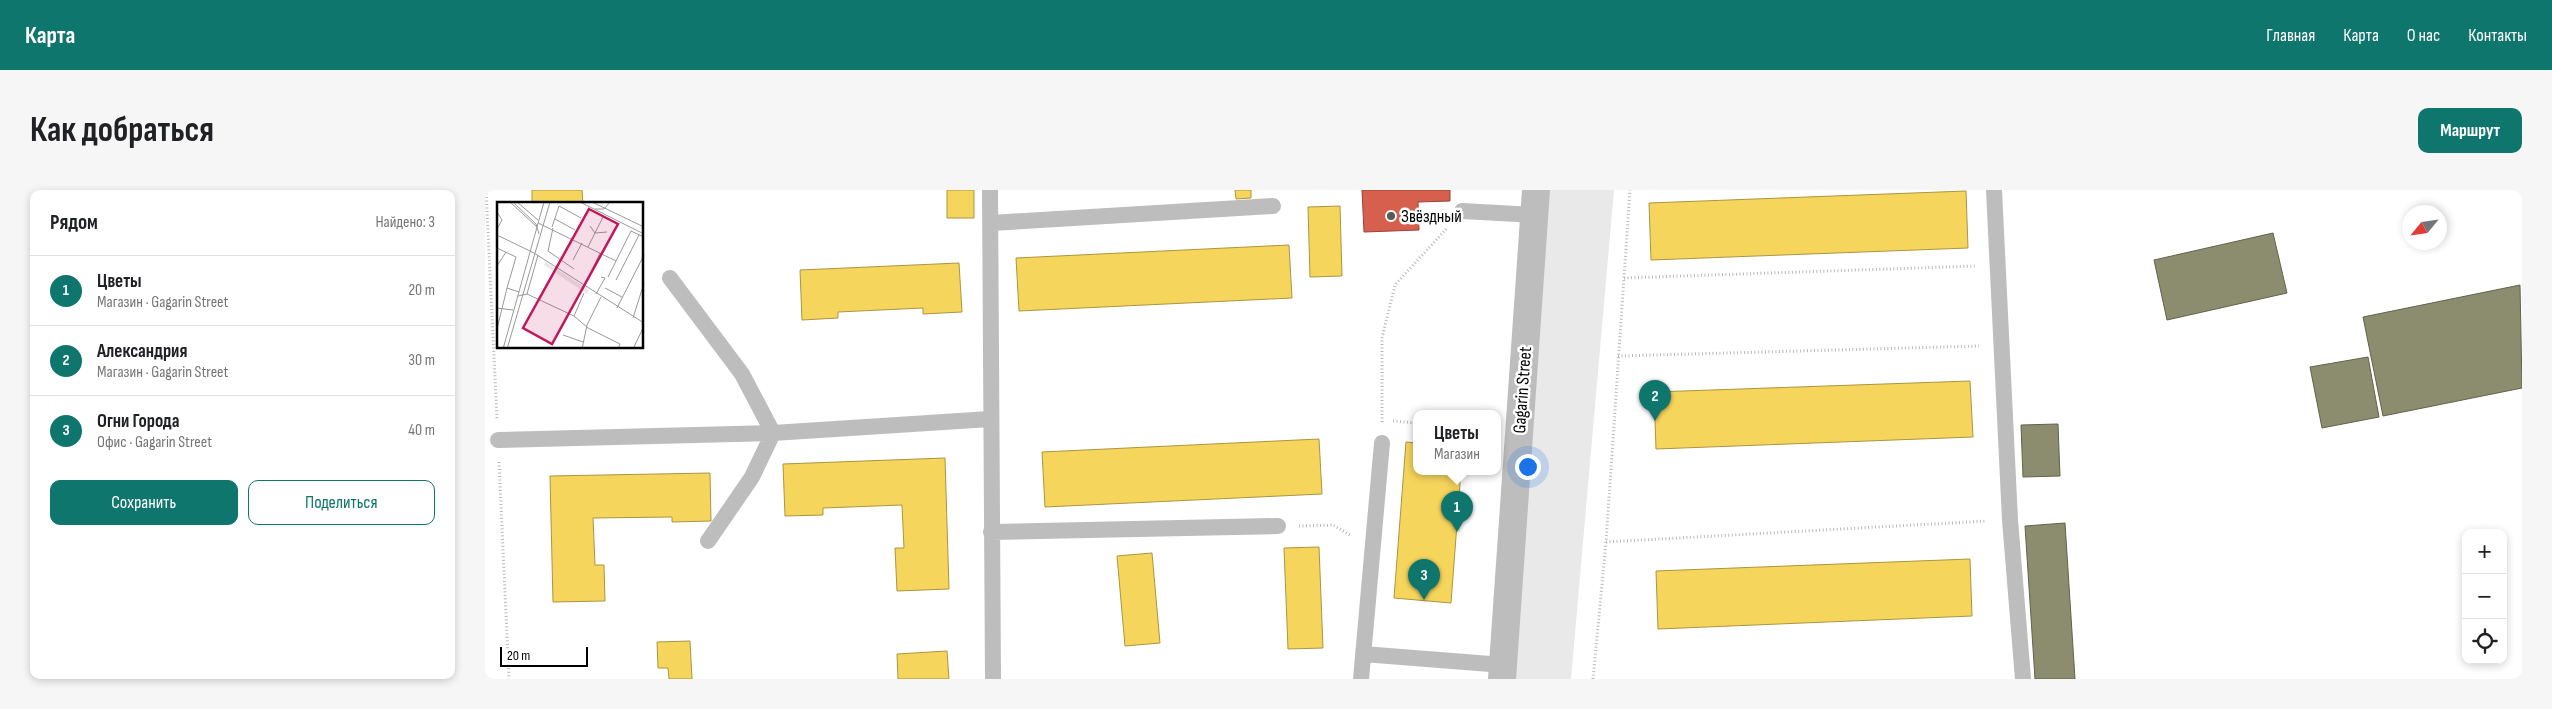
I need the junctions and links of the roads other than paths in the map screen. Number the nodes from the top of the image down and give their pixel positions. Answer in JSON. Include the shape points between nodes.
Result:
{"nodes":[{"id":1,"x":990,"y":190,"type":"edge"},
{"id":2,"x":1994,"y":190,"type":"edge"},
{"id":3,"x":1535,"y":203,"type":"edge"},
{"id":4,"x":1273,"y":206,"type":"dead end"},
{"id":5,"x":1463,"y":211,"type":"road end"},
{"id":6,"x":991,"y":223,"type":"junction"},
{"id":7,"x":670,"y":278,"type":"dead end"},
{"id":8,"x":990,"y":419,"type":"junction"},
{"id":9,"x":773,"y":433,"type":"junction"},
{"id":10,"x":498,"y":440,"type":"dead end"},
{"id":11,"x":1382,"y":443,"type":"dead end"},
{"id":12,"x":1278,"y":526,"type":"road end"},
{"id":13,"x":991,"y":532,"type":"junction"},
{"id":14,"x":708,"y":542,"type":"dead end"},
{"id":15,"x":1363,"y":654,"type":"junction"},
{"id":16,"x":1502,"y":672,"type":"edge"},
{"id":17,"x":993,"y":679,"type":"edge"},
{"id":18,"x":1361,"y":679,"type":"edge"},
{"id":19,"x":2023,"y":679,"type":"edge"}],
"edges":[{"from":1,"to":6,"type":"lane"},
{"from":2,"to":19,"type":"lane","via":[[2010,520]]},
{"from":3,"to":5,"type":"lane"},
{"from":3,"to":16,"type":"street","name":"Gagarin Street"},
{"from":4,"to":6,"type":"lane"},
{"from":6,"to":8,"type":"lane"},
{"from":7,"to":9,"type":"lane","via":[[741,374]]},
{"from":8,"to":9,"type":"lane"},
{"from":8,"to":13,"type":"lane"},
{"from":9,"to":10,"type":"lane"},
{"from":9,"to":14,"type":"lane","via":[[752,477]]},
{"from":11,"to":15,"type":"lane"},
{"from":12,"to":13,"type":"lane"},
{"from":13,"to":17,"type":"lane"},
{"from":15,"to":16,"type":"lane"},
{"from":15,"to":18,"type":"lane"}]}
